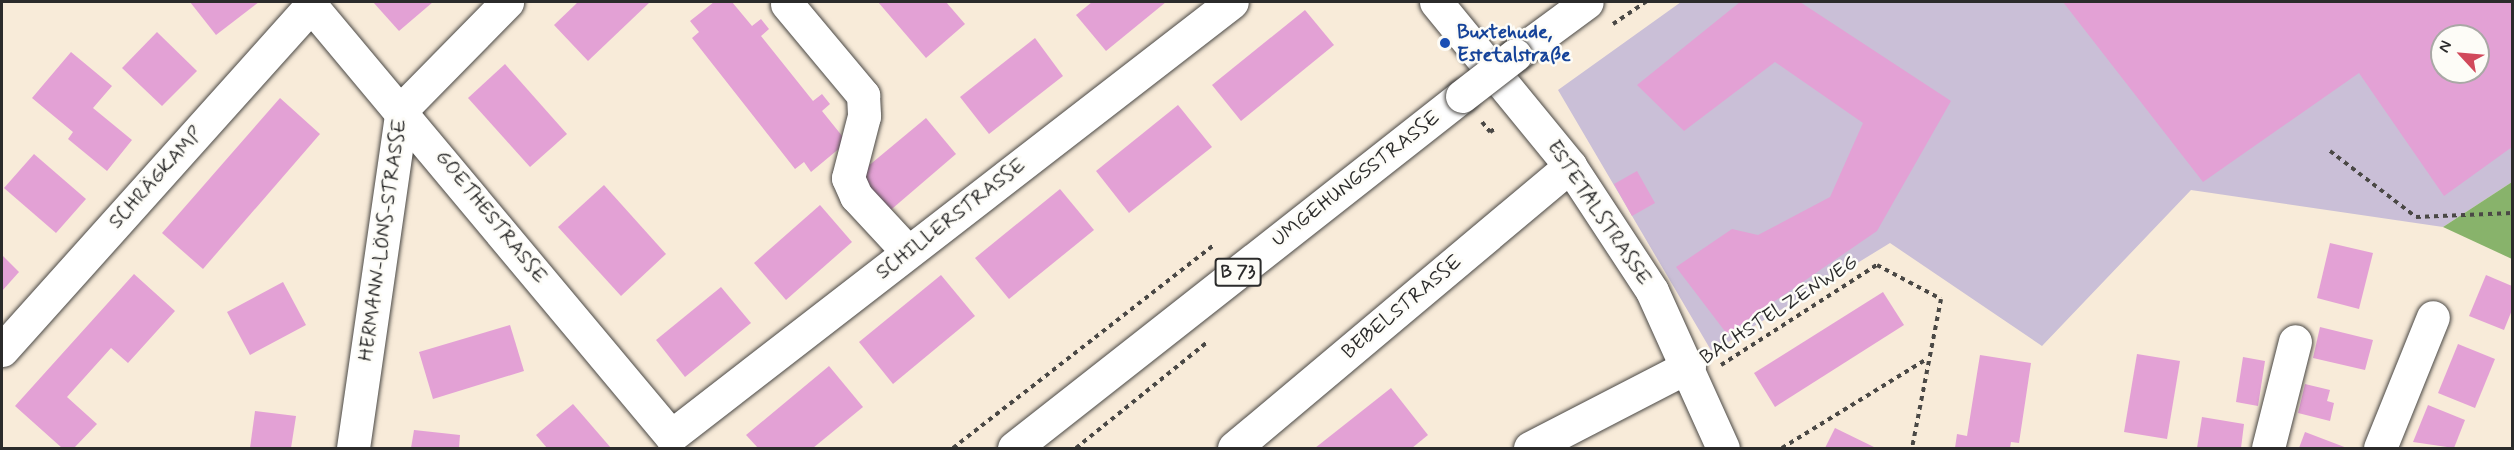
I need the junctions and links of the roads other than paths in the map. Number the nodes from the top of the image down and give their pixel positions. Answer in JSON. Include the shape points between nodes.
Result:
{"nodes":[{"id":1,"x":507,"y":2,"type":"edge"},
{"id":2,"x":1232,"y":2,"type":"edge"},
{"id":3,"x":1587,"y":2,"type":"edge"},
{"id":4,"x":309,"y":4,"type":"edge"},
{"id":5,"x":787,"y":4,"type":"dead end"},
{"id":6,"x":1450,"y":6,"type":"edge"},
{"id":7,"x":402,"y":109,"type":"junction"},
{"id":8,"x":1570,"y":166,"type":"junction"},
{"id":9,"x":908,"y":252,"type":"junction"},
{"id":10,"x":2433,"y":317,"type":"dead end"},
{"id":11,"x":2295,"y":341,"type":"dead end"},
{"id":12,"x":2,"y":350,"type":"edge"},
{"id":13,"x":1693,"y":373,"type":"junction"},
{"id":14,"x":671,"y":436,"type":"joint"},
{"id":15,"x":353,"y":448,"type":"edge"},
{"id":16,"x":1014,"y":448,"type":"edge"},
{"id":17,"x":1234,"y":448,"type":"edge"},
{"id":18,"x":1530,"y":448,"type":"edge"},
{"id":19,"x":1723,"y":448,"type":"edge"},
{"id":20,"x":2268,"y":448,"type":"edge"},
{"id":21,"x":2380,"y":448,"type":"edge"}],
"edges":[{"from":1,"to":7,"type":"street","name":"HERMANN-LÖNS-STRASSE"},
{"from":2,"to":9,"type":"street","name":"SCHILLERSTRASSE"},
{"from":3,"to":16,"type":"street","name":"UMGEHUNGSSTRASSE","number":"B 73","bridge":true},
{"from":4,"to":7,"type":"street","name":"GOETHESTRASSE"},
{"from":4,"to":12,"type":"street","name":"SCHRÄGKAMP"},
{"from":5,"to":9,"type":"street","via":[[863,95],[864,116],[848,178],[856,196]]},
{"from":6,"to":8,"type":"street","name":"ESTETALSTRASSE"},
{"from":7,"to":14,"type":"street","name":"GOETHESTRASSE"},
{"from":7,"to":15,"type":"street","name":"HERMANN-LÖNS-STRASSE"},
{"from":8,"to":13,"type":"street","name":"ESTETALSTRASSE","via":[[1652,291]]},
{"from":8,"to":17,"type":"street","name":"BEBELSTRASSE"},
{"from":9,"to":14,"type":"street","name":"SCHILLERSTRASSE"},
{"from":10,"to":21,"type":"street"},
{"from":11,"to":20,"type":"street"},
{"from":13,"to":18,"type":"street"},
{"from":13,"to":19,"type":"street","name":"ESTETALSTRASSE"}]}
